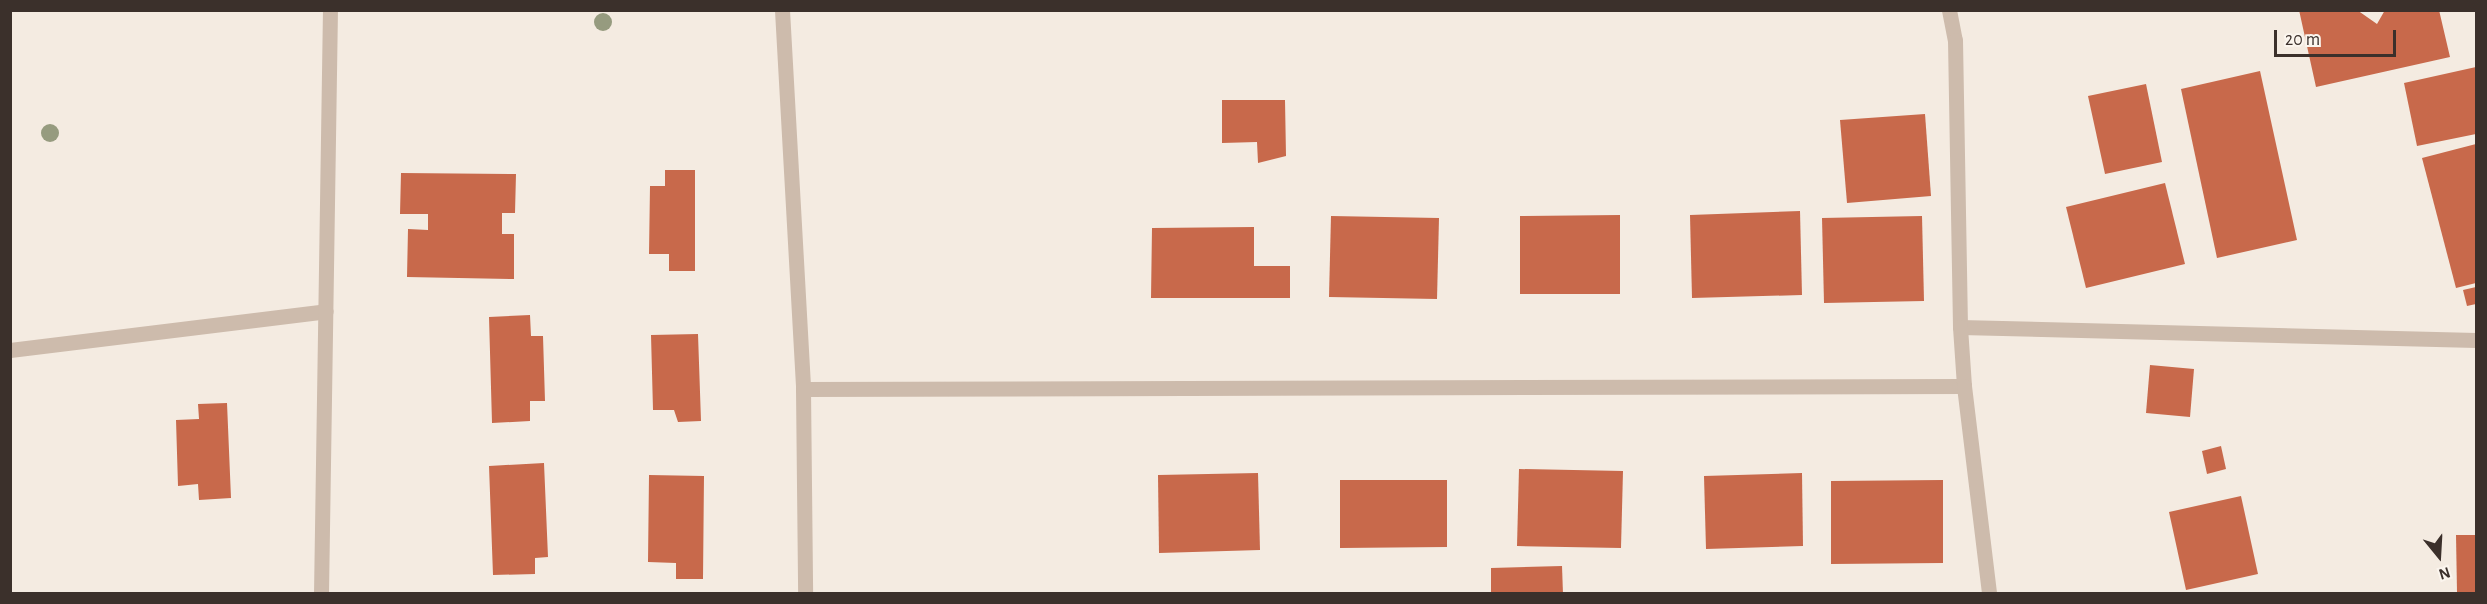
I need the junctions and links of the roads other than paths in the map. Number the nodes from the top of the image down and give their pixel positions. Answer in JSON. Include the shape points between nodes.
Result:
{"nodes":[{"id":1,"x":330,"y":10,"type":"edge"},
{"id":2,"x":782,"y":10,"type":"edge"},
{"id":3,"x":1949,"y":10,"type":"edge"},
{"id":4,"x":326,"y":311,"type":"junction"},
{"id":5,"x":1960,"y":327,"type":"junction"},
{"id":6,"x":2476,"y":340,"type":"edge"},
{"id":7,"x":10,"y":350,"type":"edge"},
{"id":8,"x":1964,"y":386,"type":"junction"},
{"id":9,"x":803,"y":389,"type":"junction"},
{"id":10,"x":321,"y":594,"type":"edge"},
{"id":11,"x":805,"y":594,"type":"edge"},
{"id":12,"x":1989,"y":594,"type":"edge"}],
"edges":[{"from":1,"to":4,"type":"street"},
{"from":2,"to":9,"type":"street"},
{"from":3,"to":5,"type":"street","via":[[1954,40]]},
{"from":4,"to":7,"type":"street"},
{"from":4,"to":10,"type":"street"},
{"from":5,"to":6,"type":"street"},
{"from":5,"to":8,"type":"street"},
{"from":8,"to":9,"type":"street"},
{"from":8,"to":12,"type":"street"},
{"from":9,"to":11,"type":"street"}]}
